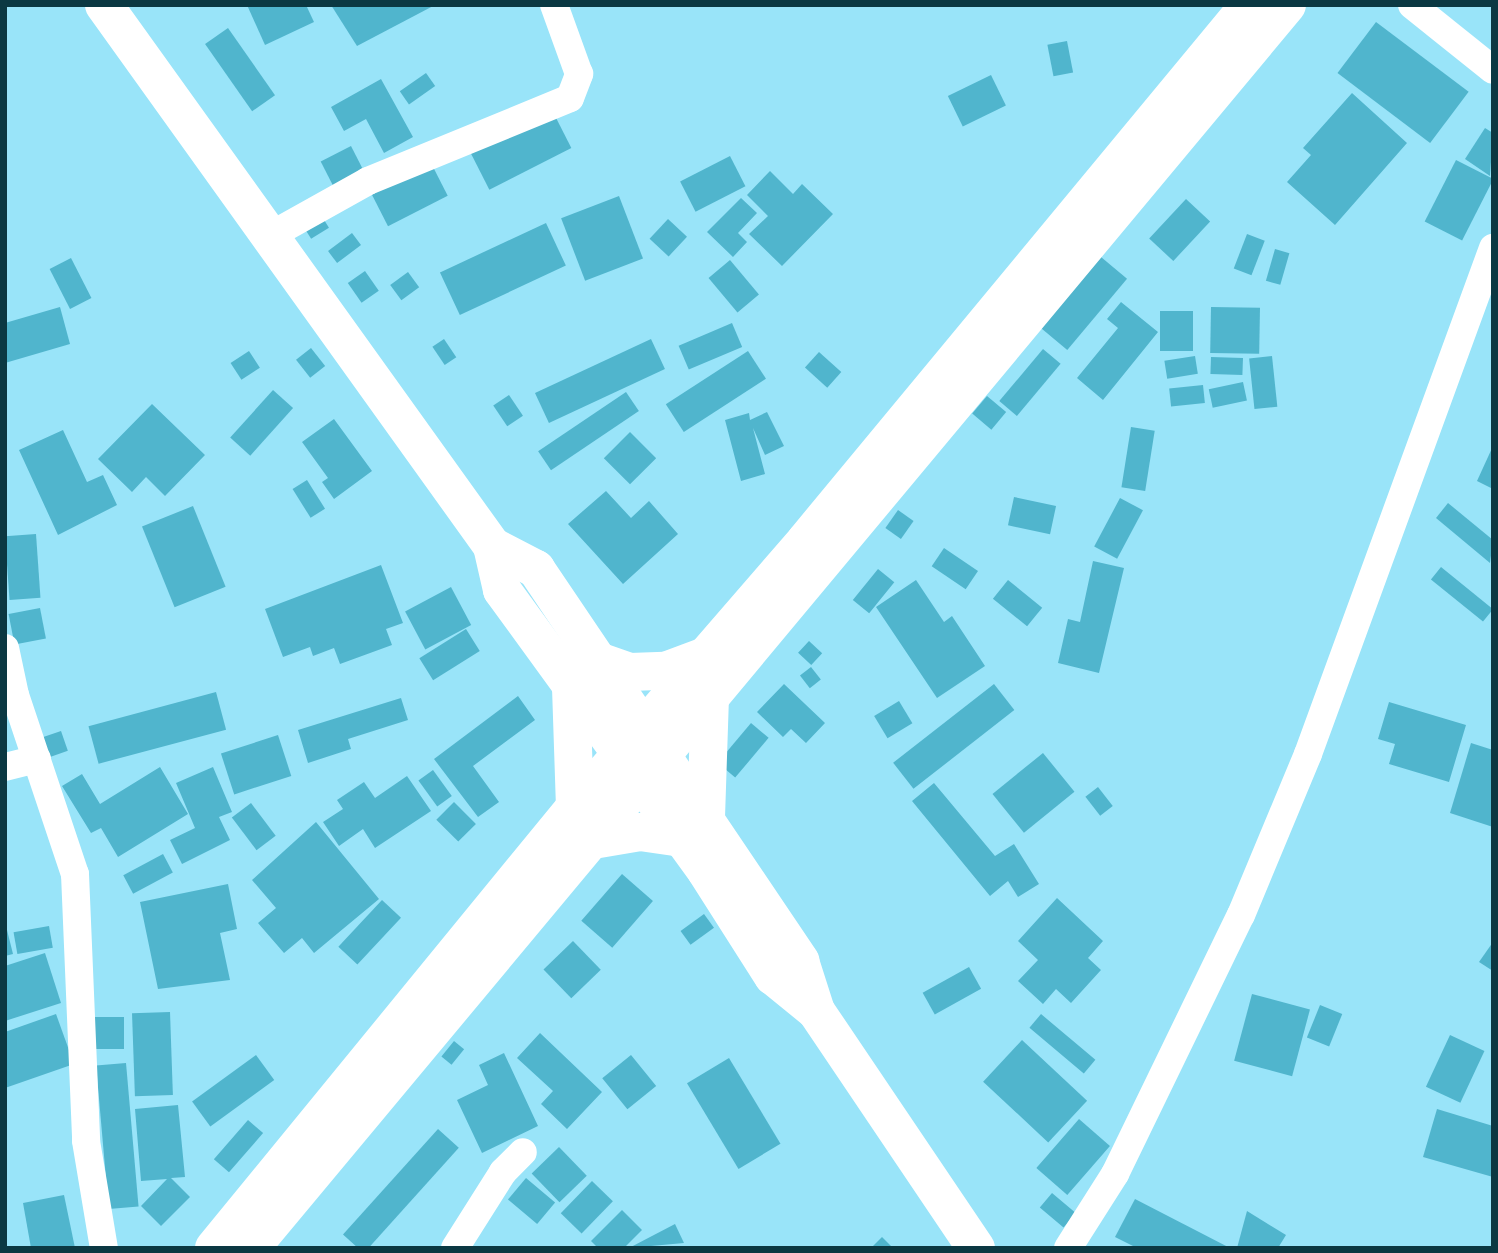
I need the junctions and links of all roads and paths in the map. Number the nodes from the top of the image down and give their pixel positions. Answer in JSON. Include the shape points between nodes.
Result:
{"nodes":[{"id":1,"x":104,"y":5,"type":"edge"},
{"id":2,"x":554,"y":5,"type":"edge"},
{"id":3,"x":1249,"y":5,"type":"edge"},
{"id":4,"x":1287,"y":5,"type":"edge"},
{"id":5,"x":1412,"y":5,"type":"edge"},
{"id":6,"x":1493,"y":70,"type":"edge"},
{"id":7,"x":266,"y":238,"type":"junction"},
{"id":8,"x":1493,"y":248,"type":"edge"},
{"id":9,"x":492,"y":546,"type":"junction"},
{"id":10,"x":5,"y":648,"type":"edge"},
{"id":11,"x":703,"y":657,"type":"junction"},
{"id":12,"x":601,"y":662,"type":"junction"},
{"id":13,"x":571,"y":687,"type":"junction"},
{"id":14,"x":710,"y":699,"type":"junction"},
{"id":15,"x":642,"y":753,"type":"junction"},
{"id":16,"x":37,"y":759,"type":"junction"},
{"id":17,"x":5,"y":768,"type":"edge"},
{"id":18,"x":581,"y":824,"type":"junction"},
{"id":19,"x":694,"y":827,"type":"junction"},
{"id":20,"x":523,"y":1152,"type":"dead end"},
{"id":21,"x":104,"y":1248,"type":"edge"},
{"id":22,"x":214,"y":1248,"type":"edge"},
{"id":23,"x":251,"y":1248,"type":"edge"},
{"id":24,"x":455,"y":1248,"type":"edge"},
{"id":25,"x":976,"y":1248,"type":"edge"},
{"id":26,"x":1068,"y":1248,"type":"edge"}],
"edges":[{"from":1,"to":7,"type":"main road"},
{"from":2,"to":7,"type":"street","via":[[579,74],[570,98],[368,181]]},
{"from":3,"to":11,"type":"main road"},
{"from":4,"to":14,"type":"main road"},
{"from":5,"to":6,"type":"street"},
{"from":7,"to":9,"type":"main road"},
{"from":8,"to":26,"type":"street","via":[[1308,754],[1241,915],[1115,1174]]},
{"from":9,"to":12,"type":"main road","via":[[536,569]]},
{"from":9,"to":13,"type":"main road","via":[[502,590]]},
{"from":10,"to":16,"type":"street"},
{"from":11,"to":12,"type":"main road","via":[[665,671],[630,672]]},
{"from":11,"to":15,"type":"main road"},
{"from":12,"to":15,"type":"main road"},
{"from":13,"to":15,"type":"main road"},
{"from":13,"to":18,"type":"main road"},
{"from":14,"to":15,"type":"main road"},
{"from":14,"to":19,"type":"main road"},
{"from":15,"to":18,"type":"main road"},
{"from":15,"to":19,"type":"main road"},
{"from":16,"to":17,"type":"street"},
{"from":16,"to":21,"type":"street","via":[[75,874],[74,976],[86,1141]]},
{"from":18,"to":19,"type":"main road","via":[[640,832]]},
{"from":18,"to":22,"type":"main road"},
{"from":18,"to":23,"type":"main road"},
{"from":19,"to":25,"type":"main road","via":[[773,976],[816,1011]]},
{"from":20,"to":24,"type":"street","via":[[503,1172]]}]}
